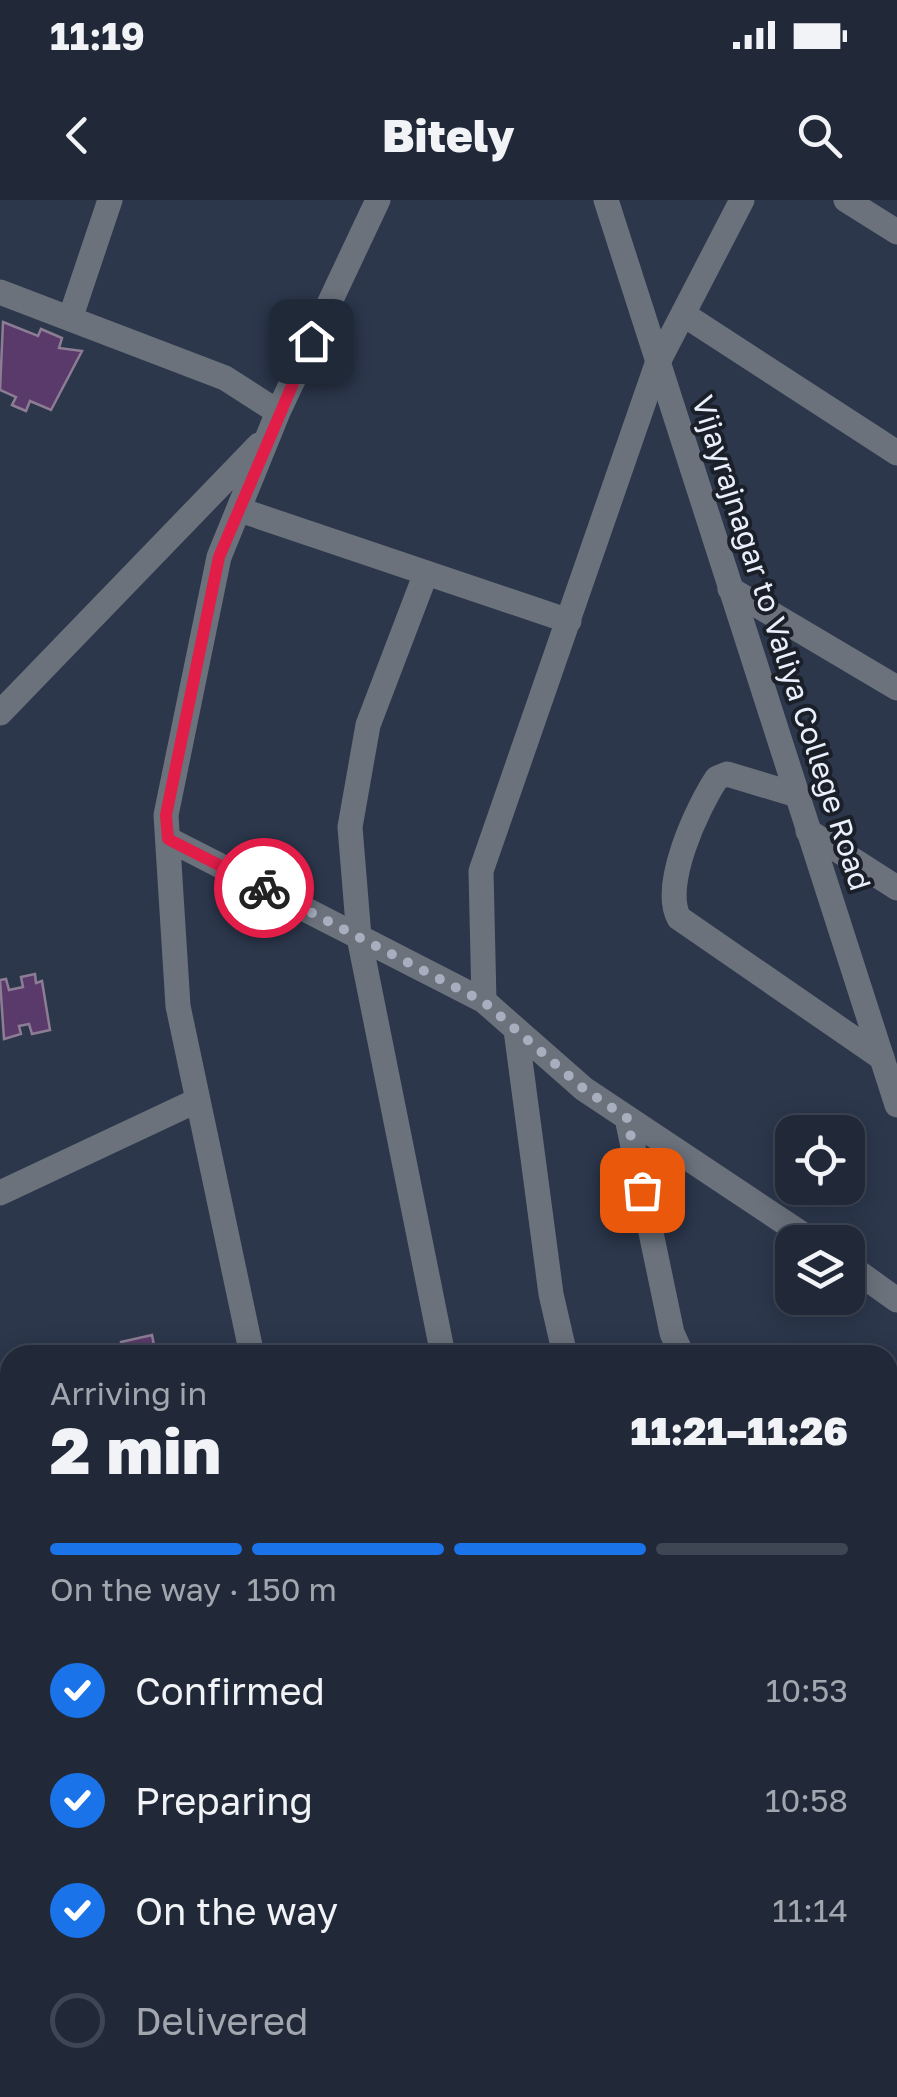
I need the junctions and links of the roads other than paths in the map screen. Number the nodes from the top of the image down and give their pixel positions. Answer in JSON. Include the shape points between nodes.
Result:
{"nodes":[{"id":1,"x":110,"y":200,"type":"edge"},
{"id":2,"x":378,"y":200,"type":"edge"},
{"id":3,"x":606,"y":200,"type":"edge"},
{"id":4,"x":742,"y":200,"type":"edge"},
{"id":5,"x":846,"y":200,"type":"edge"},
{"id":6,"x":897,"y":232,"type":"edge"},
{"id":7,"x":0,"y":292,"type":"edge"},
{"id":8,"x":683,"y":314,"type":"junction"},
{"id":9,"x":70,"y":319,"type":"junction"},
{"id":10,"x":657,"y":364,"type":"junction"},
{"id":11,"x":274,"y":423,"type":"junction"},
{"id":12,"x":897,"y":454,"type":"edge"},
{"id":13,"x":240,"y":510,"type":"junction"},
{"id":14,"x":426,"y":572,"type":"junction"},
{"id":15,"x":730,"y":588,"type":"junction"},
{"id":16,"x":569,"y":621,"type":"junction"},
{"id":17,"x":897,"y":688,"type":"edge"},
{"id":18,"x":0,"y":713,"type":"edge"},
{"id":19,"x":796,"y":795,"type":"junction"},
{"id":20,"x":808,"y":832,"type":"junction"},
{"id":21,"x":168,"y":839,"type":"junction"},
{"id":22,"x":897,"y":888,"type":"edge"},
{"id":23,"x":359,"y":938,"type":"junction"},
{"id":24,"x":484,"y":1002,"type":"junction"},
{"id":25,"x":516,"y":1030,"type":"junction"},
{"id":26,"x":882,"y":1058,"type":"junction"},
{"id":27,"x":198,"y":1100,"type":"junction"},
{"id":28,"x":897,"y":1104,"type":"edge"},
{"id":29,"x":627,"y":1118,"type":"junction"},
{"id":30,"x":0,"y":1194,"type":"edge"},
{"id":31,"x":788,"y":1225,"type":"edge"},
{"id":32,"x":865,"y":1277,"type":"edge"},
{"id":33,"x":897,"y":1300,"type":"edge"},
{"id":34,"x":250,"y":1345,"type":"edge"},
{"id":35,"x":442,"y":1345,"type":"edge"},
{"id":36,"x":563,"y":1345,"type":"edge"},
{"id":37,"x":677,"y":1345,"type":"edge"}],
"edges":[{"from":1,"to":9,"type":"street"},
{"from":2,"to":11,"type":"street"},
{"from":3,"to":10,"type":"street","name":"Vijayrajnagar to Valiya College Road"},
{"from":4,"to":8,"type":"street"},
{"from":5,"to":6,"type":"street"},
{"from":7,"to":9,"type":"street"},
{"from":8,"to":10,"type":"street"},
{"from":8,"to":12,"type":"street"},
{"from":9,"to":11,"type":"street","via":[[225,378]]},
{"from":10,"to":15,"type":"street","name":"Vijayrajnagar to Valiya College Road"},
{"from":10,"to":16,"type":"street"},
{"from":11,"to":13,"type":"street"},
{"from":11,"to":18,"type":"street"},
{"from":13,"to":14,"type":"street"},
{"from":13,"to":21,"type":"street","via":[[219,557],[166,815]]},
{"from":14,"to":16,"type":"street"},
{"from":14,"to":23,"type":"street","via":[[368,725],[350,827]]},
{"from":15,"to":17,"type":"street"},
{"from":15,"to":19,"type":"street","name":"Vijayrajnagar to Valiya College Road"},
{"from":16,"to":24,"type":"street","via":[[481,871]]},
{"from":19,"to":20,"type":"street","name":"Vijayrajnagar to Valiya College Road"},
{"from":19,"to":26,"type":"street","via":[[728,774],[717,778],[672,884],[672,905],[679,918]]},
{"from":20,"to":22,"type":"street"},
{"from":20,"to":26,"type":"street","name":"Vijayrajnagar to Valiya College Road"},
{"from":21,"to":23,"type":"street"},
{"from":21,"to":27,"type":"street","via":[[178,1006]]},
{"from":23,"to":24,"type":"street"},
{"from":23,"to":35,"type":"street"},
{"from":24,"to":25,"type":"street"},
{"from":25,"to":29,"type":"street"},
{"from":25,"to":36,"type":"street"},
{"from":26,"to":28,"type":"street","name":"Vijayrajnagar to Valiya College Road"},
{"from":27,"to":30,"type":"street"},
{"from":27,"to":34,"type":"street"},
{"from":29,"to":31,"type":"street"},
{"from":29,"to":37,"type":"street"},
{"from":32,"to":33,"type":"street"}]}
